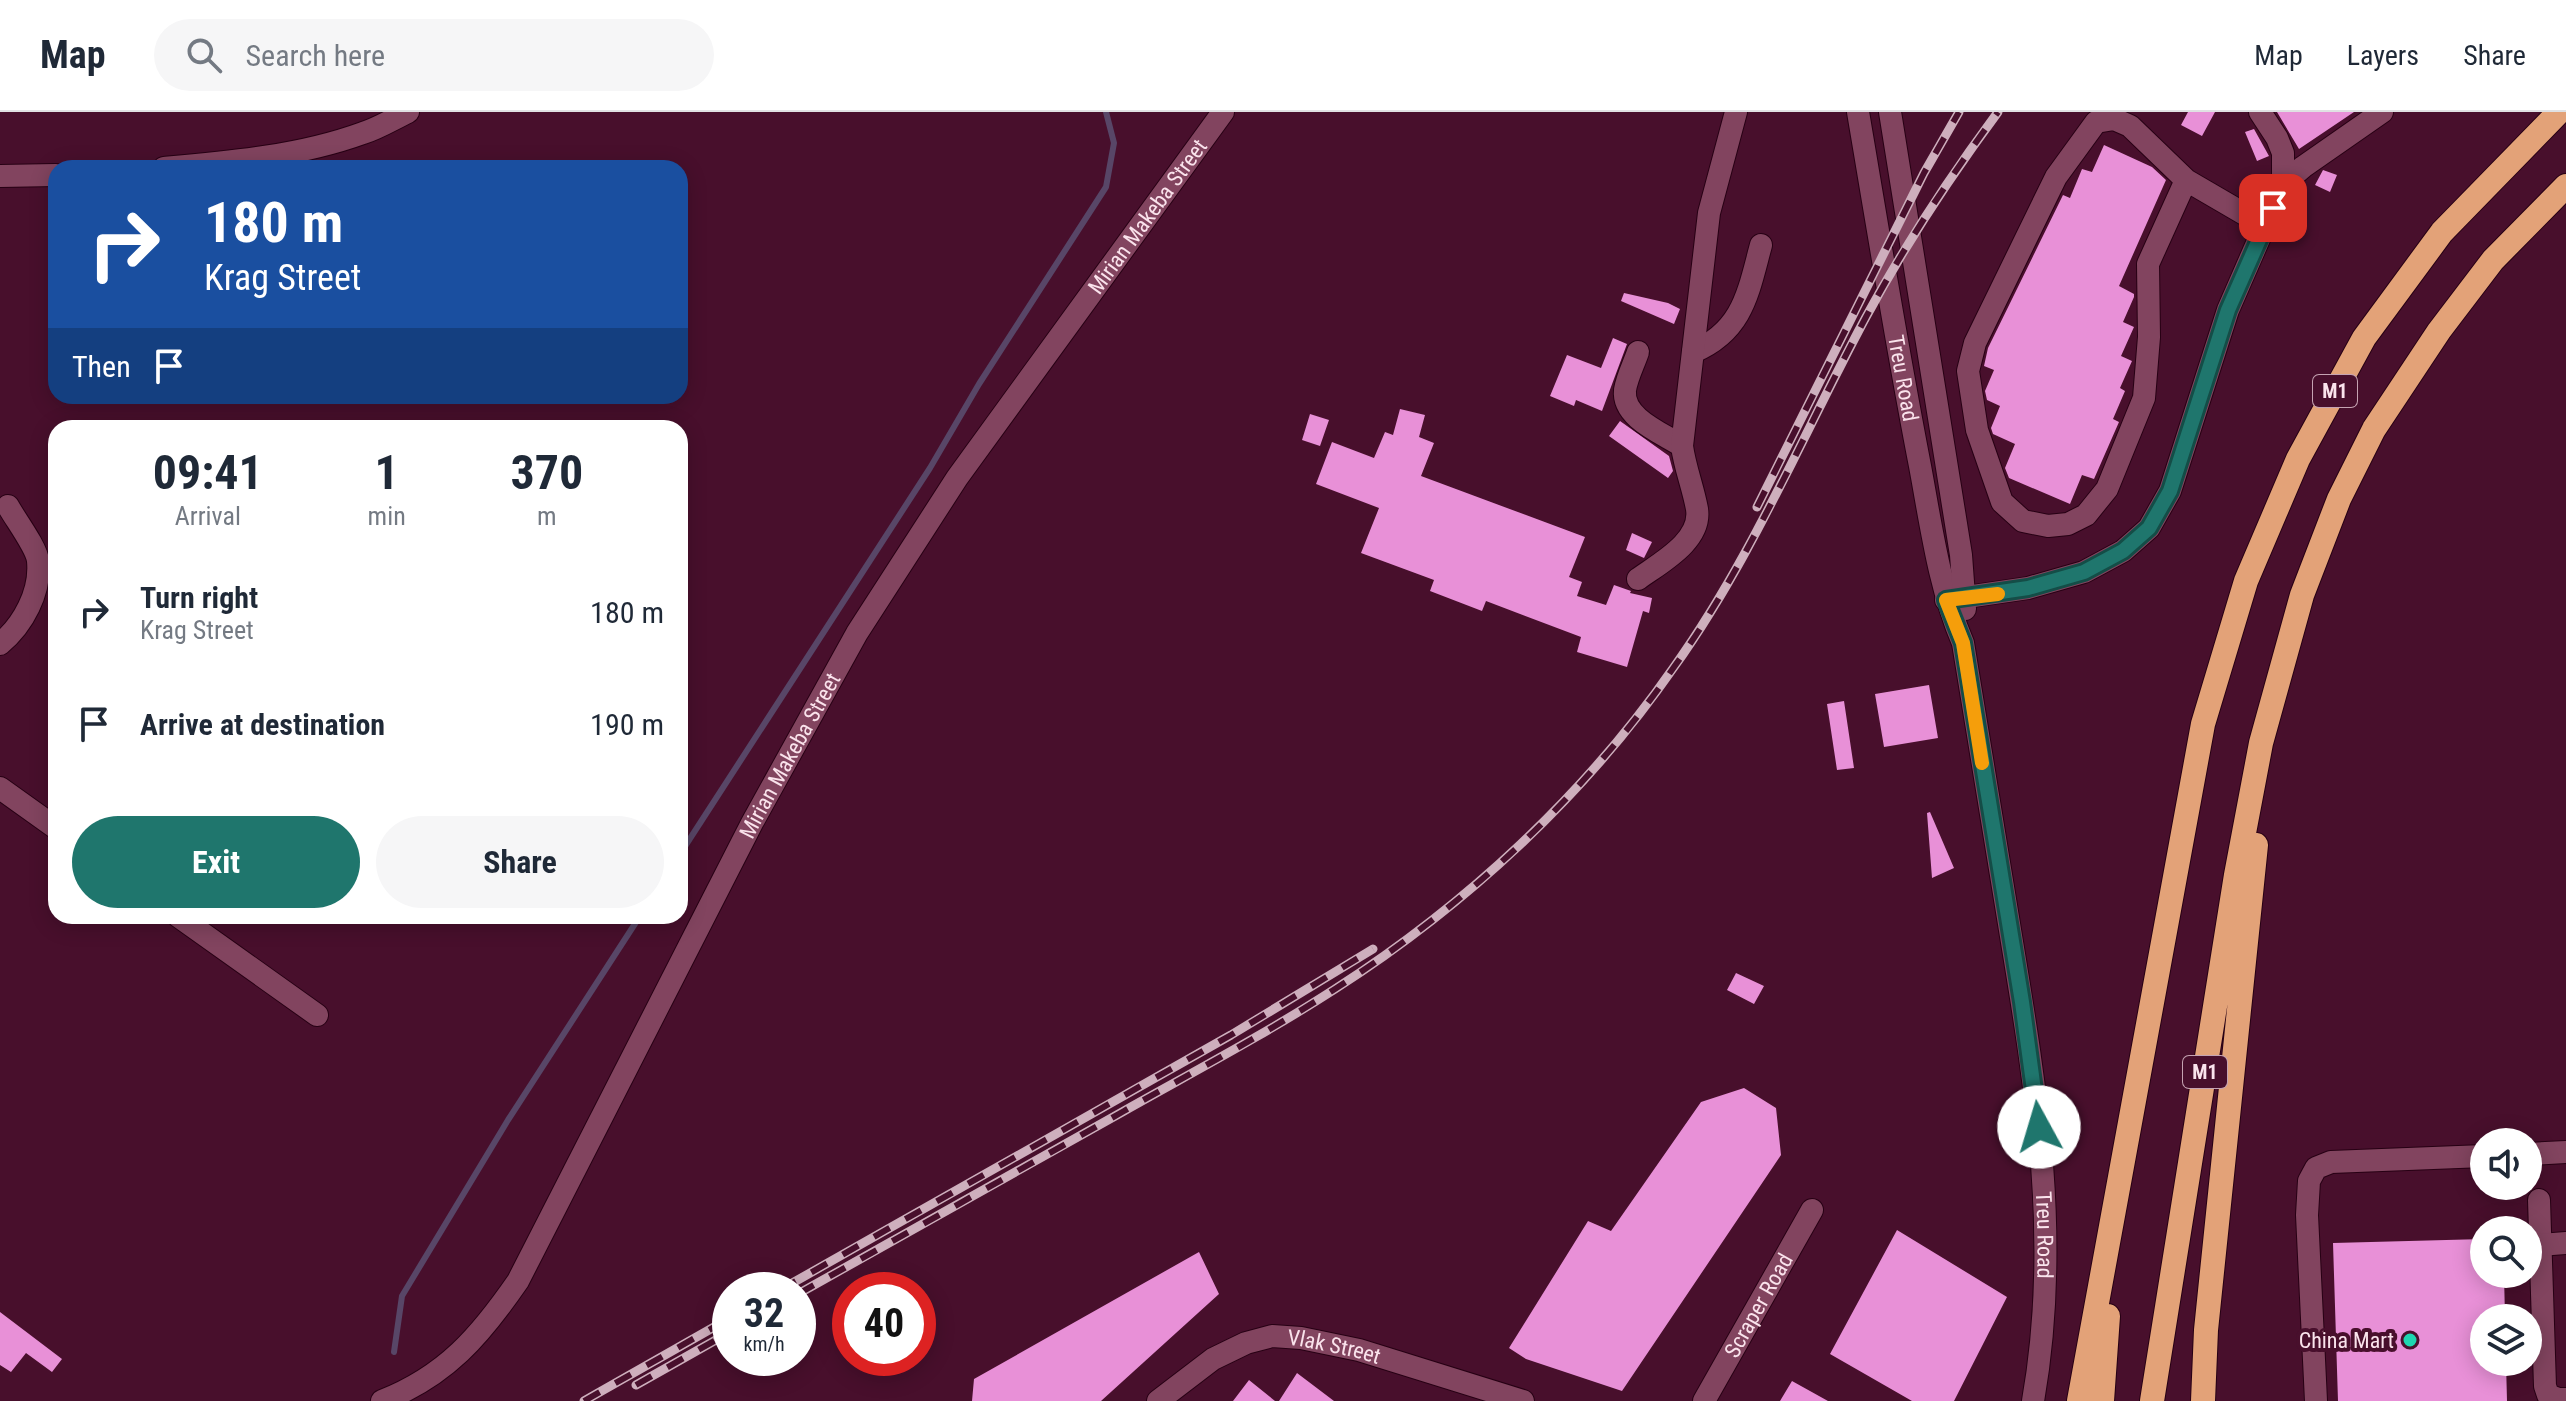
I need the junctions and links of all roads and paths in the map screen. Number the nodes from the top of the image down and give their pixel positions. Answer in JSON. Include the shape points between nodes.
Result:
{"nodes":[{"id":1,"x":408,"y":112,"type":"edge"},
{"id":2,"x":1223,"y":112,"type":"edge"},
{"id":3,"x":1736,"y":112,"type":"edge"},
{"id":4,"x":1858,"y":112,"type":"edge"},
{"id":5,"x":1890,"y":112,"type":"edge"},
{"id":6,"x":2260,"y":112,"type":"edge"},
{"id":7,"x":2382,"y":112,"type":"edge"},
{"id":8,"x":2559,"y":112,"type":"edge"},
{"id":9,"x":237,"y":160,"type":"edge"},
{"id":10,"x":48,"y":175,"type":"edge"},
{"id":11,"x":0,"y":176,"type":"edge"},
{"id":12,"x":2186,"y":180,"type":"junction"},
{"id":13,"x":2283,"y":184,"type":"junction"},
{"id":14,"x":2566,"y":186,"type":"edge"},
{"id":15,"x":2269,"y":217,"type":"junction"},
{"id":16,"x":1761,"y":245,"type":"dead end"},
{"id":17,"x":1638,"y":352,"type":"dead end"},
{"id":18,"x":1693,"y":352,"type":"junction"},
{"id":19,"x":1682,"y":446,"type":"junction"},
{"id":20,"x":8,"y":506,"type":"dead end"},
{"id":21,"x":1638,"y":579,"type":"dead end"},
{"id":22,"x":1955,"y":599,"type":"junction"},
{"id":23,"x":0,"y":644,"type":"edge"},
{"id":24,"x":2261,"y":743,"type":"junction"},
{"id":25,"x":0,"y":788,"type":"edge"},
{"id":26,"x":48,"y":822,"type":"edge"},
{"id":27,"x":189,"y":924,"type":"edge"},
{"id":28,"x":317,"y":1015,"type":"dead end"},
{"id":29,"x":2566,"y":1152,"type":"edge"},
{"id":30,"x":2542,"y":1153,"type":"edge"},
{"id":31,"x":2470,"y":1157,"type":"edge"},
{"id":32,"x":2539,"y":1200,"type":"dead end"},
{"id":33,"x":1812,"y":1210,"type":"dead end"},
{"id":34,"x":2539,"y":1216,"type":"edge"},
{"id":35,"x":2566,"y":1243,"type":"edge"},
{"id":36,"x":2542,"y":1245,"type":"edge"},
{"id":37,"x":2104,"y":1267,"type":"junction"},
{"id":38,"x":2541,"y":1288,"type":"edge"},
{"id":39,"x":2566,"y":1399,"type":"edge"},
{"id":40,"x":382,"y":1401,"type":"edge"},
{"id":41,"x":1158,"y":1401,"type":"edge"},
{"id":42,"x":1523,"y":1401,"type":"edge"},
{"id":43,"x":1704,"y":1401,"type":"edge"},
{"id":44,"x":2033,"y":1401,"type":"edge"},
{"id":45,"x":2079,"y":1401,"type":"edge"},
{"id":46,"x":2102,"y":1401,"type":"edge"},
{"id":47,"x":2152,"y":1401,"type":"edge"},
{"id":48,"x":2203,"y":1401,"type":"edge"},
{"id":49,"x":2316,"y":1401,"type":"edge"}],
"edges":[{"from":1,"to":9,"type":"street","via":[[365,133]]},
{"from":2,"to":40,"type":"street","name":"Mirian Makeba Street","via":[[957,478],[857,633],[752,823],[518,1281],[489,1324],[449,1362]]},
{"from":3,"to":18,"type":"street","via":[[1709,213]]},
{"from":4,"to":22,"type":"street","name":"Treu Road","via":[[1892,326]]},
{"from":5,"to":22,"type":"street","name":"Treu Road","via":[[1961,555]]},
{"from":6,"to":13,"type":"street","via":[[2283,153]]},
{"from":7,"to":13,"type":"street"},
{"from":8,"to":37,"type":"highway","number":"M1","via":[[2442,232],[2364,338],[2298,459],[2246,581],[2203,724]]},
{"from":10,"to":11,"type":"street"},
{"from":12,"to":12,"type":"street","via":[[2130,126],[2114,119],[2096,122],[2056,177],[1975,343],[1968,371],[1977,430],[2002,502],[2023,521],[2068,524],[2086,515],[2107,489],[2144,398],[2148,264]]},
{"from":12,"to":15,"type":"street"},
{"from":13,"to":15,"type":"street"},
{"from":14,"to":24,"type":"highway","number":"M1","via":[[2493,260],[2374,429],[2339,499],[2302,595]]},
{"from":15,"to":22,"type":"street","via":[[2228,310],[2170,491],[2149,528],[2123,551],[2084,572],[2028,588]]},
{"from":16,"to":18,"type":"street","via":[[1737,319]]},
{"from":17,"to":19,"type":"street","via":[[1625,388],[1626,402],[1632,413]]},
{"from":18,"to":19,"type":"street"},
{"from":19,"to":21,"type":"street","via":[[1698,514],[1695,527],[1681,546]]},
{"from":20,"to":23,"type":"street","via":[[38,559],[34,593],[24,616]]},
{"from":22,"to":44,"type":"street","name":"Treu Road","via":[[2036,1099],[2047,1263]]},
{"from":24,"to":47,"type":"highway","number":"M1"},
{"from":24,"to":48,"type":"highway","via":[[2262,792]]},
{"from":25,"to":26,"type":"street"},
{"from":27,"to":28,"type":"street"},
{"from":29,"to":30,"type":"street"},
{"from":31,"to":49,"type":"street","via":[[2331,1162],[2316,1168],[2309,1181],[2307,1215]]},
{"from":32,"to":34,"type":"street"},
{"from":33,"to":43,"type":"street","name":"Scraper Road"},
{"from":35,"to":36,"type":"street"},
{"from":37,"to":45,"type":"highway","number":"M1"},
{"from":37,"to":46,"type":"highway","via":[[2108,1314]]},
{"from":38,"to":39,"type":"street","via":[[2545,1386],[2548,1395]]},
{"from":41,"to":42,"type":"street","name":"Vlak Street","via":[[1213,1359],[1272,1336],[1359,1350]]}]}
